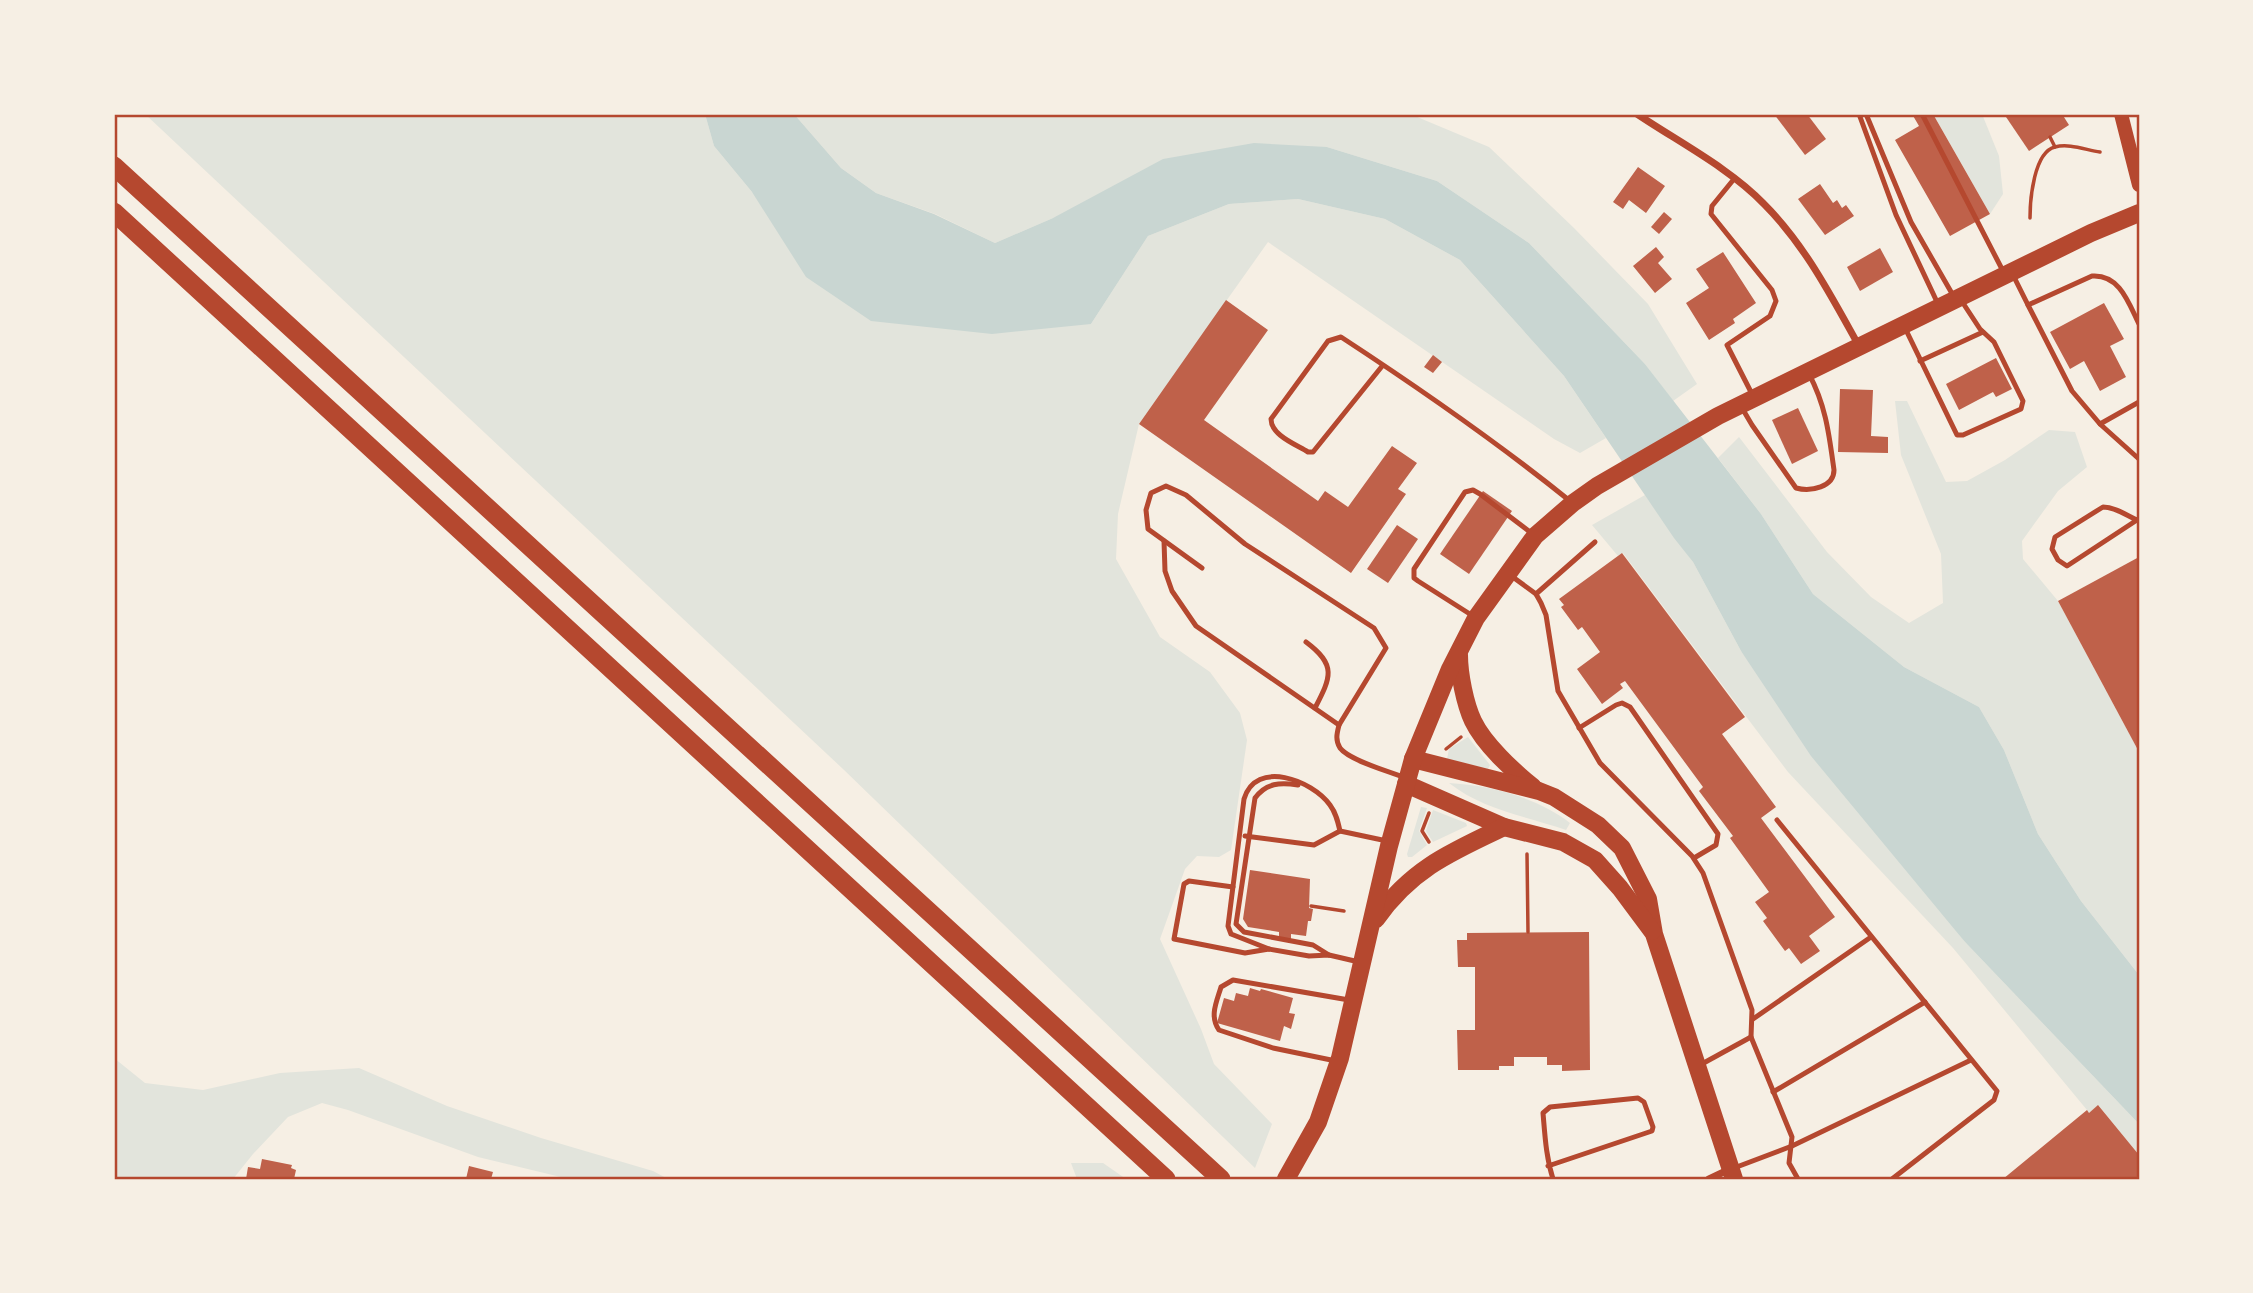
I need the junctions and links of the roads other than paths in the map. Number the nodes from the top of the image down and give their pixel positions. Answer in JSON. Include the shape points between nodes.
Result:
{"nodes":[{"id":1,"x":1637,"y":114,"type":"edge"},
{"id":2,"x":1859,"y":114,"type":"edge"},
{"id":3,"x":1866,"y":114,"type":"edge"},
{"id":4,"x":1922,"y":114,"type":"edge"},
{"id":5,"x":2121,"y":114,"type":"edge"},
{"id":6,"x":114,"y":166,"type":"edge"},
{"id":7,"x":1734,"y":179,"type":"junction"},
{"id":8,"x":2139,"y":185,"type":"edge"},
{"id":9,"x":114,"y":212,"type":"edge"},
{"id":10,"x":2139,"y":213,"type":"edge"},
{"id":11,"x":2009,"y":274,"type":"junction"},
{"id":12,"x":1952,"y":301,"type":"junction"},
{"id":13,"x":2028,"y":305,"type":"junction"},
{"id":14,"x":2139,"y":324,"type":"edge"},
{"id":15,"x":1903,"y":326,"type":"junction"},
{"id":16,"x":1983,"y":332,"type":"junction"},
{"id":17,"x":1860,"y":347,"type":"junction"},
{"id":18,"x":1920,"y":361,"type":"junction"},
{"id":19,"x":1383,"y":365,"type":"junction"},
{"id":20,"x":1809,"y":373,"type":"junction"},
{"id":21,"x":1747,"y":402,"type":"junction"},
{"id":22,"x":2139,"y":402,"type":"edge"},
{"id":23,"x":2100,"y":424,"type":"junction"},
{"id":24,"x":2139,"y":458,"type":"edge"},
{"id":25,"x":1573,"y":503,"type":"junction"},
{"id":26,"x":2138,"y":520,"type":"edge"},
{"id":27,"x":1535,"y":536,"type":"junction"},
{"id":28,"x":1164,"y":541,"type":"junction"},
{"id":29,"x":1595,"y":542,"type":"dead end"},
{"id":30,"x":1202,"y":568,"type":"dead end"},
{"id":31,"x":1507,"y":574,"type":"junction"},
{"id":32,"x":1536,"y":594,"type":"junction"},
{"id":33,"x":1476,"y":618,"type":"junction"},
{"id":34,"x":1306,"y":642,"type":"dead end"},
{"id":35,"x":1458,"y":652,"type":"junction"},
{"id":36,"x":1315,"y":708,"type":"junction"},
{"id":37,"x":1339,"y":725,"type":"junction"},
{"id":38,"x":1579,"y":728,"type":"junction"},
{"id":39,"x":1413,"y":759,"type":"junction"},
{"id":40,"x":1406,"y":781,"type":"junction"},
{"id":41,"x":1311,"y":789,"type":"junction"},
{"id":42,"x":1539,"y":791,"type":"junction"},
{"id":43,"x":1777,"y":820,"type":"dead end"},
{"id":44,"x":1504,"y":827,"type":"junction"},
{"id":45,"x":1340,"y":831,"type":"junction"},
{"id":46,"x":1240,"y":835,"type":"junction"},
{"id":47,"x":1248,"y":836,"type":"junction"},
{"id":48,"x":1390,"y":842,"type":"junction"},
{"id":49,"x":1694,"y":859,"type":"junction"},
{"id":50,"x":1233,"y":887,"type":"junction"},
{"id":51,"x":1370,"y":928,"type":"junction"},
{"id":52,"x":1654,"y":934,"type":"junction"},
{"id":53,"x":1871,"y":937,"type":"junction"},
{"id":54,"x":1269,"y":949,"type":"junction"},
{"id":55,"x":1329,"y":956,"type":"junction"},
{"id":56,"x":1362,"y":962,"type":"junction"},
{"id":57,"x":1353,"y":1000,"type":"junction"},
{"id":58,"x":1925,"y":1002,"type":"junction"},
{"id":59,"x":1753,"y":1019,"type":"junction"},
{"id":60,"x":1751,"y":1037,"type":"junction"},
{"id":61,"x":1971,"y":1060,"type":"junction"},
{"id":62,"x":1339,"y":1062,"type":"junction"},
{"id":63,"x":1697,"y":1066,"type":"junction"},
{"id":64,"x":1773,"y":1092,"type":"junction"},
{"id":65,"x":1792,"y":1146,"type":"junction"},
{"id":66,"x":1548,"y":1166,"type":"junction"},
{"id":67,"x":1290,"y":1172,"type":"edge"},
{"id":68,"x":1732,"y":1174,"type":"edge"},
{"id":69,"x":1166,"y":1179,"type":"edge"},
{"id":70,"x":1221,"y":1179,"type":"edge"},
{"id":71,"x":1553,"y":1179,"type":"edge"},
{"id":72,"x":1709,"y":1179,"type":"edge"},
{"id":73,"x":1798,"y":1179,"type":"edge"},
{"id":74,"x":1892,"y":1179,"type":"edge"}],
"edges":[{"from":1,"to":7,"type":"street"},
{"from":2,"to":12,"type":"lane","via":[[1896,215]]},
{"from":3,"to":12,"type":"lane"},
{"from":4,"to":11,"type":"lane"},
{"from":5,"to":8,"type":"main road"},
{"from":6,"to":70,"type":"highway"},
{"from":7,"to":17,"type":"street","via":[[1765,204],[1804,252]]},
{"from":7,"to":21,"type":"lane","via":[[1712,206],[1711,214],[1772,290],[1776,302],[1770,316],[1727,345]]},
{"from":9,"to":69,"type":"highway"},
{"from":10,"to":11,"type":"main road"},
{"from":11,"to":12,"type":"main road"},
{"from":11,"to":13,"type":"lane"},
{"from":12,"to":15,"type":"main road"},
{"from":12,"to":16,"type":"lane"},
{"from":13,"to":14,"type":"lane","via":[[2101,276],[2120,287]]},
{"from":13,"to":23,"type":"lane","via":[[2072,391]]},
{"from":15,"to":17,"type":"main road"},
{"from":15,"to":18,"type":"lane"},
{"from":16,"to":18,"type":"lane"},
{"from":16,"to":18,"type":"lane","via":[[1994,342],[2023,406],[1963,435],[1954,432]]},
{"from":17,"to":20,"type":"main road"},
{"from":19,"to":19,"type":"lane","via":[[1341,337],[1330,339],[1271,425],[1313,452]]},
{"from":19,"to":25,"type":"lane"},
{"from":20,"to":21,"type":"main road"},
{"from":20,"to":21,"type":"lane","via":[[1826,414],[1833,470],[1830,482],[1811,490],[1797,488],[1752,425]]},
{"from":21,"to":25,"type":"main road"},
{"from":22,"to":23,"type":"lane"},
{"from":23,"to":24,"type":"lane"},
{"from":25,"to":27,"type":"main road"},
{"from":26,"to":26,"type":"lane","via":[[2103,507],[2056,537],[2052,549],[2067,566]]},
{"from":27,"to":31,"type":"main road"},
{"from":27,"to":33,"type":"lane","via":[[1480,494],[1465,492],[1413,574]]},
{"from":28,"to":30,"type":"lane"},
{"from":28,"to":36,"type":"lane","via":[[1165,571],[1172,592],[1196,626]]},
{"from":28,"to":37,"type":"lane","via":[[1147,529],[1146,510],[1150,493],[1166,486],[1186,495],[1245,544],[1374,628],[1386,648]]},
{"from":29,"to":32,"type":"lane"},
{"from":31,"to":32,"type":"lane"},
{"from":31,"to":33,"type":"main road"},
{"from":32,"to":38,"type":"lane","via":[[1546,615],[1558,691]]},
{"from":33,"to":35,"type":"main road"},
{"from":34,"to":36,"type":"lane","via":[[1322,654],[1328,666],[1329,682]]},
{"from":35,"to":39,"type":"main road"},
{"from":35,"to":42,"type":"main road","via":[[1473,721],[1515,773]]},
{"from":36,"to":37,"type":"lane"},
{"from":37,"to":40,"type":"lane","via":[[1340,748]]},
{"from":38,"to":49,"type":"lane","via":[[1608,773]]},
{"from":38,"to":49,"type":"lane","via":[[1616,705],[1630,707],[1718,835],[1716,845]]},
{"from":39,"to":40,"type":"main road"},
{"from":39,"to":42,"type":"main road"},
{"from":40,"to":44,"type":"main road"},
{"from":40,"to":48,"type":"main road"},
{"from":41,"to":45,"type":"lane","via":[[1329,803]]},
{"from":41,"to":46,"type":"lane","via":[[1279,777],[1255,781],[1244,799]]},
{"from":41,"to":47,"type":"lane","via":[[1280,783],[1263,788],[1255,798]]},
{"from":42,"to":52,"type":"main road","via":[[1598,825],[1622,848],[1648,899]]},
{"from":43,"to":53,"type":"lane"},
{"from":44,"to":51,"type":"main road","via":[[1432,863],[1394,896]]},
{"from":44,"to":52,"type":"main road","via":[[1563,842],[1595,860]]},
{"from":45,"to":47,"type":"lane","via":[[1314,845]]},
{"from":45,"to":48,"type":"lane"},
{"from":46,"to":47,"type":"lane"},
{"from":46,"to":50,"type":"lane"},
{"from":47,"to":55,"type":"lane","via":[[1238,927],[1249,934],[1313,945]]},
{"from":48,"to":51,"type":"main road"},
{"from":49,"to":59,"type":"lane","via":[[1703,873]]},
{"from":50,"to":54,"type":"lane","via":[[1228,930]]},
{"from":50,"to":54,"type":"lane","via":[[1189,881],[1182,886],[1174,939],[1245,953]]},
{"from":51,"to":56,"type":"main road"},
{"from":52,"to":63,"type":"main road"},
{"from":53,"to":58,"type":"lane"},
{"from":53,"to":59,"type":"lane"},
{"from":54,"to":55,"type":"lane"},
{"from":55,"to":56,"type":"lane"},
{"from":56,"to":57,"type":"main road"},
{"from":57,"to":62,"type":"main road"},
{"from":57,"to":62,"type":"lane","via":[[1233,980],[1221,987],[1216,1002],[1214,1017],[1219,1030]]},
{"from":58,"to":61,"type":"lane"},
{"from":58,"to":64,"type":"lane"},
{"from":59,"to":60,"type":"lane"},
{"from":60,"to":63,"type":"lane"},
{"from":60,"to":64,"type":"lane"},
{"from":61,"to":65,"type":"lane"},
{"from":61,"to":74,"type":"lane","via":[[1997,1091],[1994,1100]]},
{"from":62,"to":67,"type":"main road","via":[[1318,1122]]},
{"from":63,"to":68,"type":"main road"},
{"from":64,"to":65,"type":"lane"},
{"from":65,"to":68,"type":"lane"},
{"from":65,"to":73,"type":"lane","via":[[1789,1163]]},
{"from":66,"to":66,"type":"lane","via":[[1545,1110],[1639,1098],[1644,1102],[1652,1131]]},
{"from":66,"to":71,"type":"lane"},
{"from":68,"to":72,"type":"street"}]}
